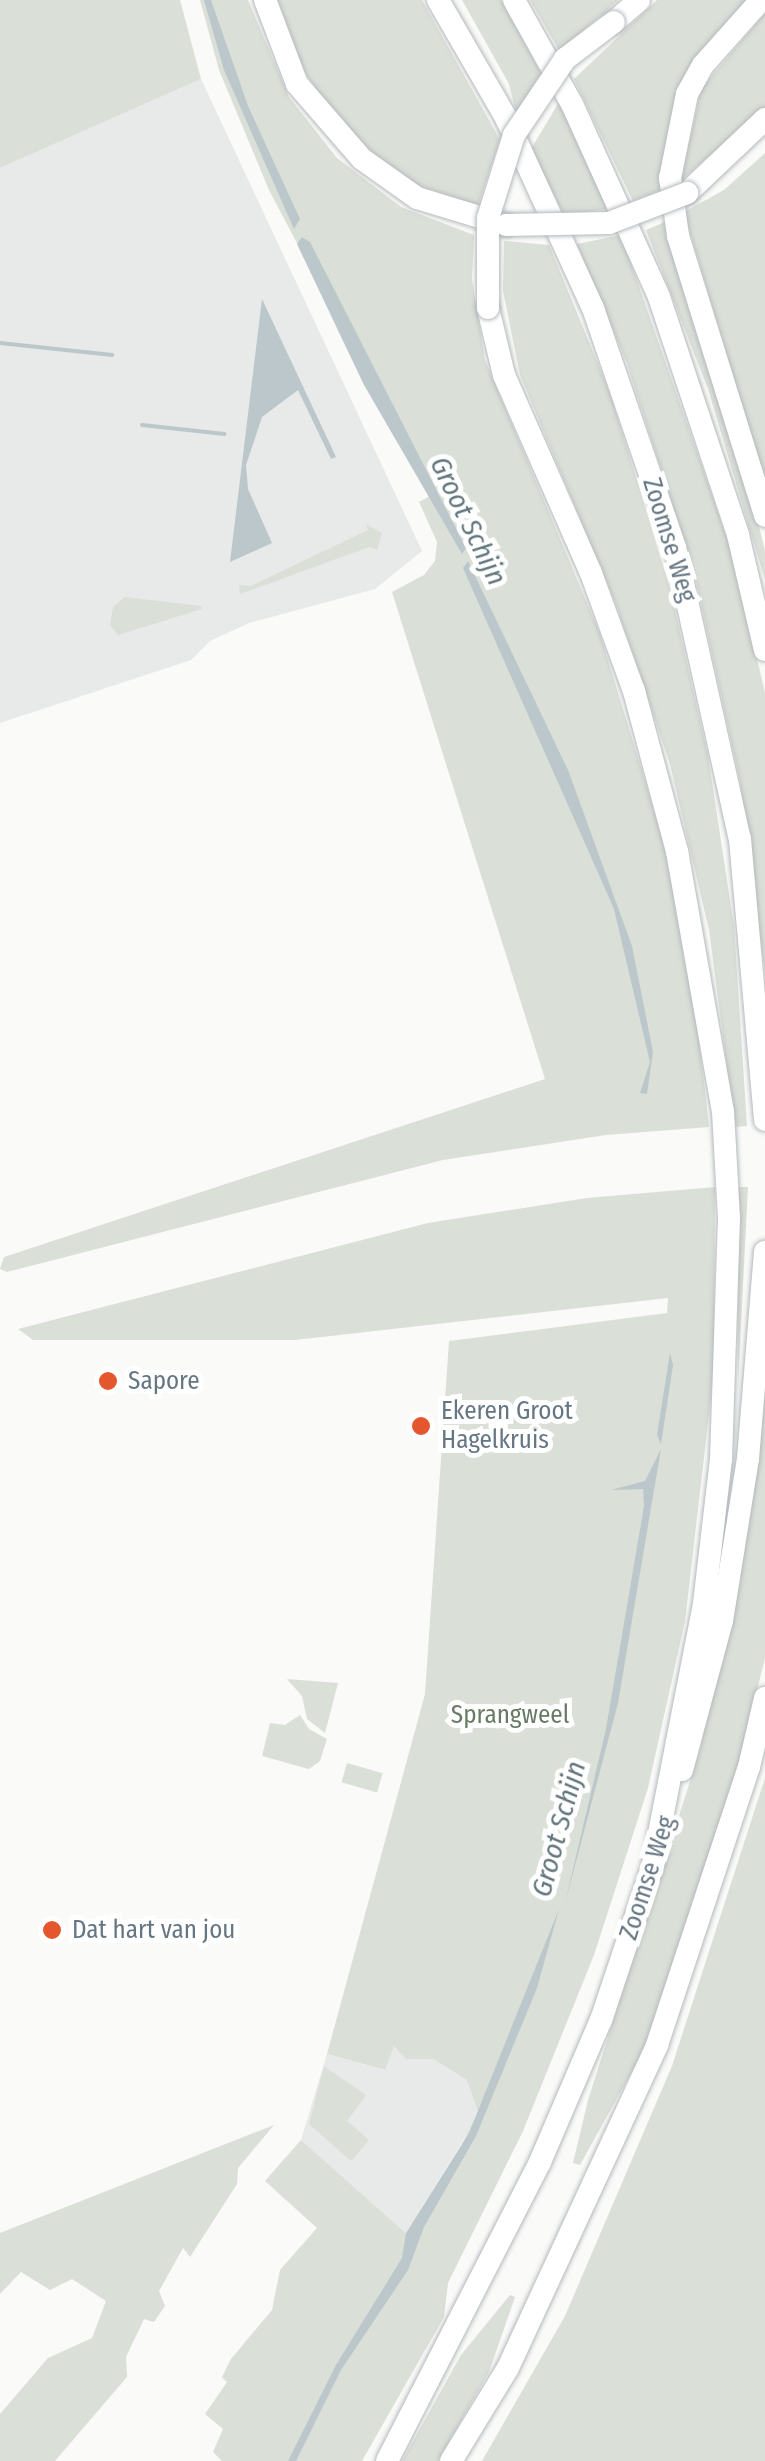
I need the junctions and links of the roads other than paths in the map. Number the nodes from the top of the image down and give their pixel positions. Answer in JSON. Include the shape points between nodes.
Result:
{"nodes":[{"id":1,"x":265,"y":0,"type":"edge"},
{"id":2,"x":438,"y":0,"type":"edge"},
{"id":3,"x":514,"y":0,"type":"edge"},
{"id":4,"x":639,"y":0,"type":"edge"},
{"id":5,"x":761,"y":0,"type":"edge"},
{"id":6,"x":765,"y":119,"type":"edge"},
{"id":7,"x":765,"y":138,"type":"edge"},
{"id":8,"x":735,"y":157,"type":"junction"},
{"id":9,"x":765,"y":516,"type":"edge"},
{"id":10,"x":765,"y":650,"type":"edge"},
{"id":11,"x":765,"y":1120,"type":"edge"},
{"id":12,"x":765,"y":1252,"type":"edge"},
{"id":13,"x":765,"y":1698,"type":"edge"},
{"id":14,"x":652,"y":1868,"type":"junction"},
{"id":15,"x":387,"y":2461,"type":"edge"},
{"id":16,"x":451,"y":2461,"type":"edge"}],
"edges":[{"from":1,"to":8,"type":"highway","bridge":true,"via":[[297,84],[362,159],[417,198],[506,225],[609,223],[687,193]]},
{"from":2,"to":11,"type":"highway","name":"Zoomse Weg","via":[[505,116],[593,308],[675,547],[740,839]]},
{"from":3,"to":10,"type":"highway","via":[[572,104],[659,296],[738,535]]},
{"from":4,"to":14,"type":"highway","bridge":true,"via":[[565,59],[514,134],[488,218],[488,308],[504,375],[592,573],[634,691],[677,851],[723,1111],[728,1218],[721,1459],[704,1604]]},
{"from":5,"to":9,"type":"highway","via":[[703,65],[687,94],[670,178],[678,236]]},
{"from":6,"to":8,"type":"highway"},
{"from":7,"to":8,"type":"highway"},
{"from":12,"to":14,"type":"highway","name":"Zoomse Weg","via":[[748,1460],[722,1621]]},
{"from":13,"to":16,"type":"highway","via":[[749,1767],[657,2046],[508,2368]]},
{"from":14,"to":15,"type":"highway","name":"Zoomse Weg","via":[[601,2020],[540,2162]]}]}
